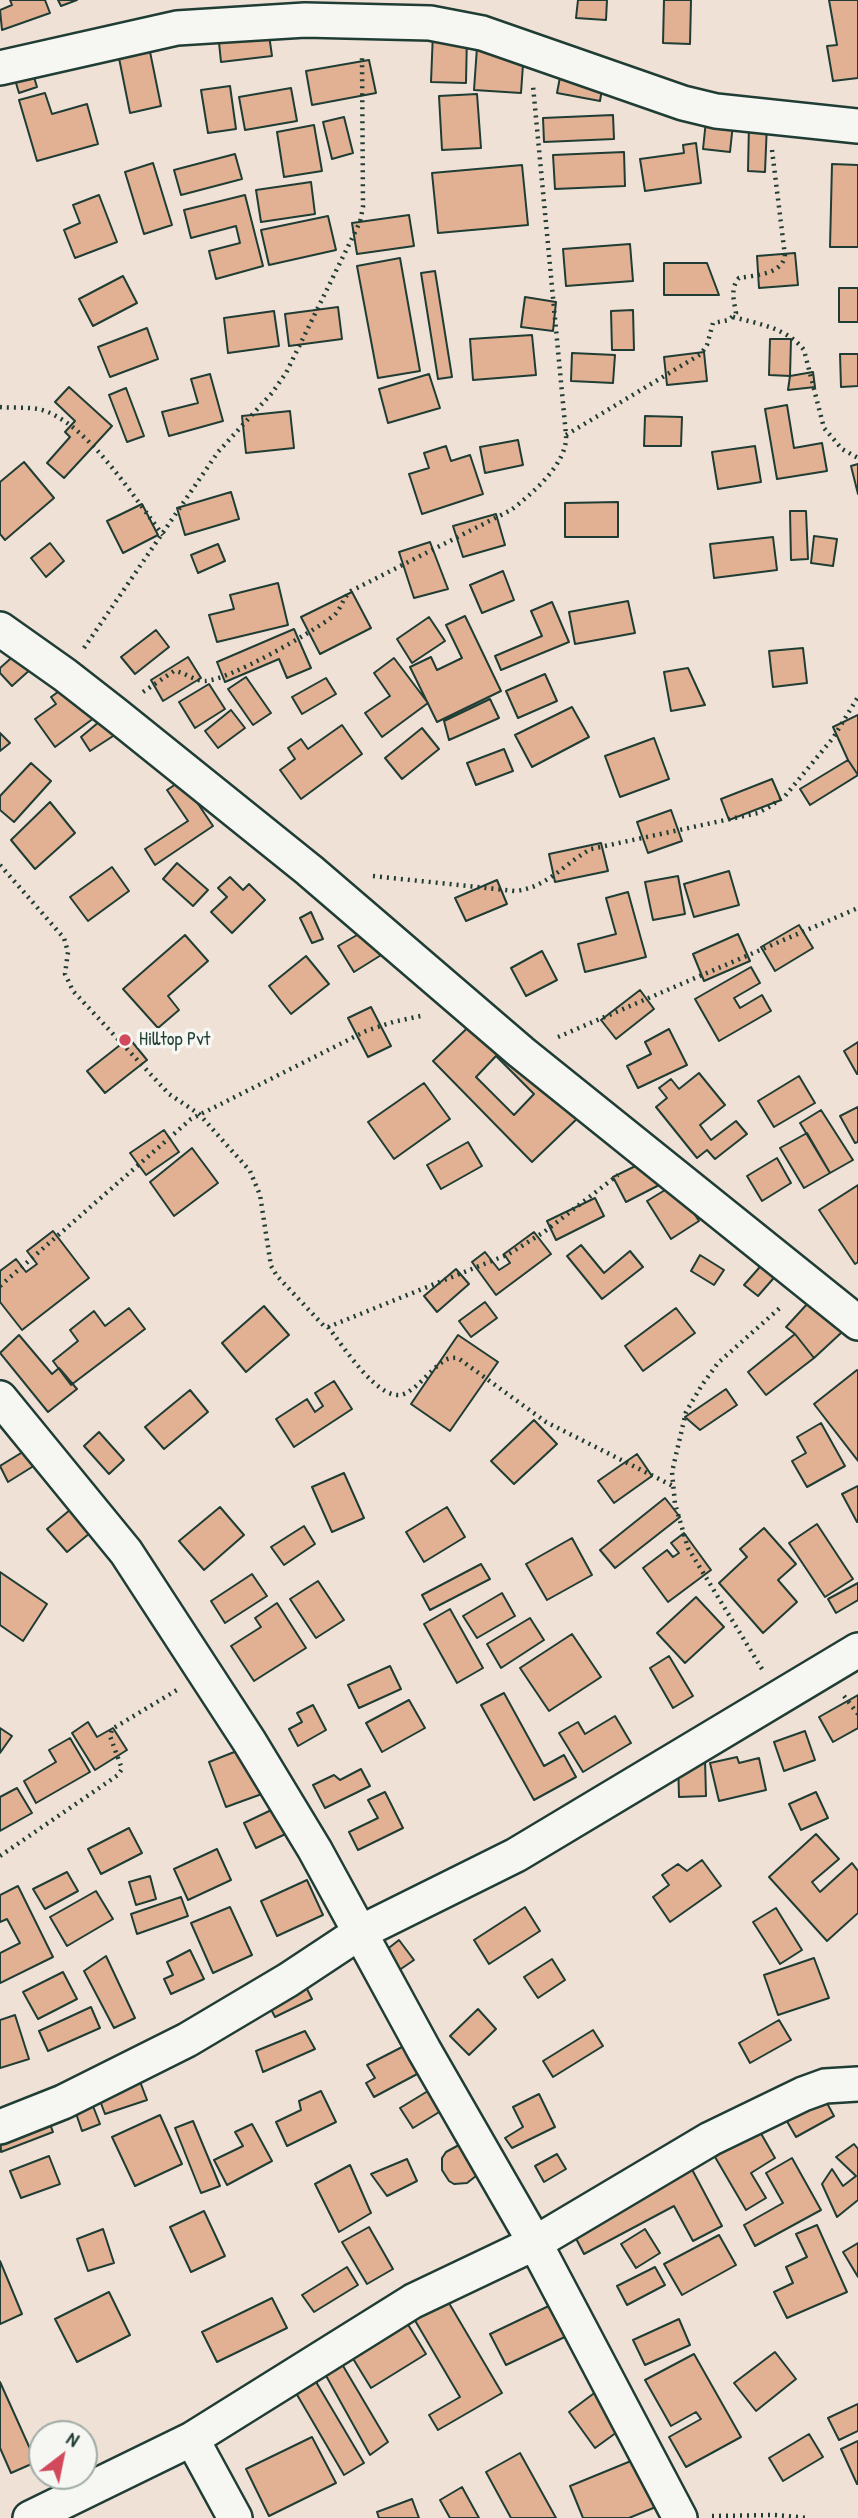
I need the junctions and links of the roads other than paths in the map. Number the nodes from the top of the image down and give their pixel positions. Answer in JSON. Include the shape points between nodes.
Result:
{"nodes":[{"id":1,"x":0,"y":68,"type":"edge"},
{"id":2,"x":858,"y":126,"type":"edge"},
{"id":3,"x":0,"y":629,"type":"edge"},
{"id":4,"x":858,"y":1323,"type":"edge"},
{"id":5,"x":0,"y":1398,"type":"edge"},
{"id":6,"x":858,"y":1650,"type":"edge"},
{"id":7,"x":359,"y":1933,"type":"junction"},
{"id":8,"x":858,"y":2084,"type":"edge"},
{"id":9,"x":0,"y":2127,"type":"edge"},
{"id":10,"x":535,"y":2243,"type":"junction"},
{"id":11,"x":192,"y":2439,"type":"junction"},
{"id":12,"x":30,"y":2518,"type":"edge"},
{"id":13,"x":235,"y":2518,"type":"edge"},
{"id":14,"x":680,"y":2518,"type":"edge"}],
"edges":[{"from":1,"to":2,"type":"street","via":[[177,28],[305,20],[430,23],[482,33],[716,111]]},
{"from":3,"to":4,"type":"street","via":[[65,674],[309,870],[521,1052]]},
{"from":5,"to":7,"type":"street","via":[[126,1552],[315,1850]]},
{"from":6,"to":7,"type":"street","via":[[516,1855]]},
{"from":7,"to":9,"type":"street","via":[[187,2040],[63,2102]]},
{"from":7,"to":10,"type":"street"},
{"from":8,"to":10,"type":"street","via":[[825,2086],[803,2094],[710,2139]]},
{"from":10,"to":11,"type":"street","via":[[413,2301]]},
{"from":10,"to":14,"type":"street"},
{"from":11,"to":12,"type":"street"},
{"from":11,"to":13,"type":"street"}]}
